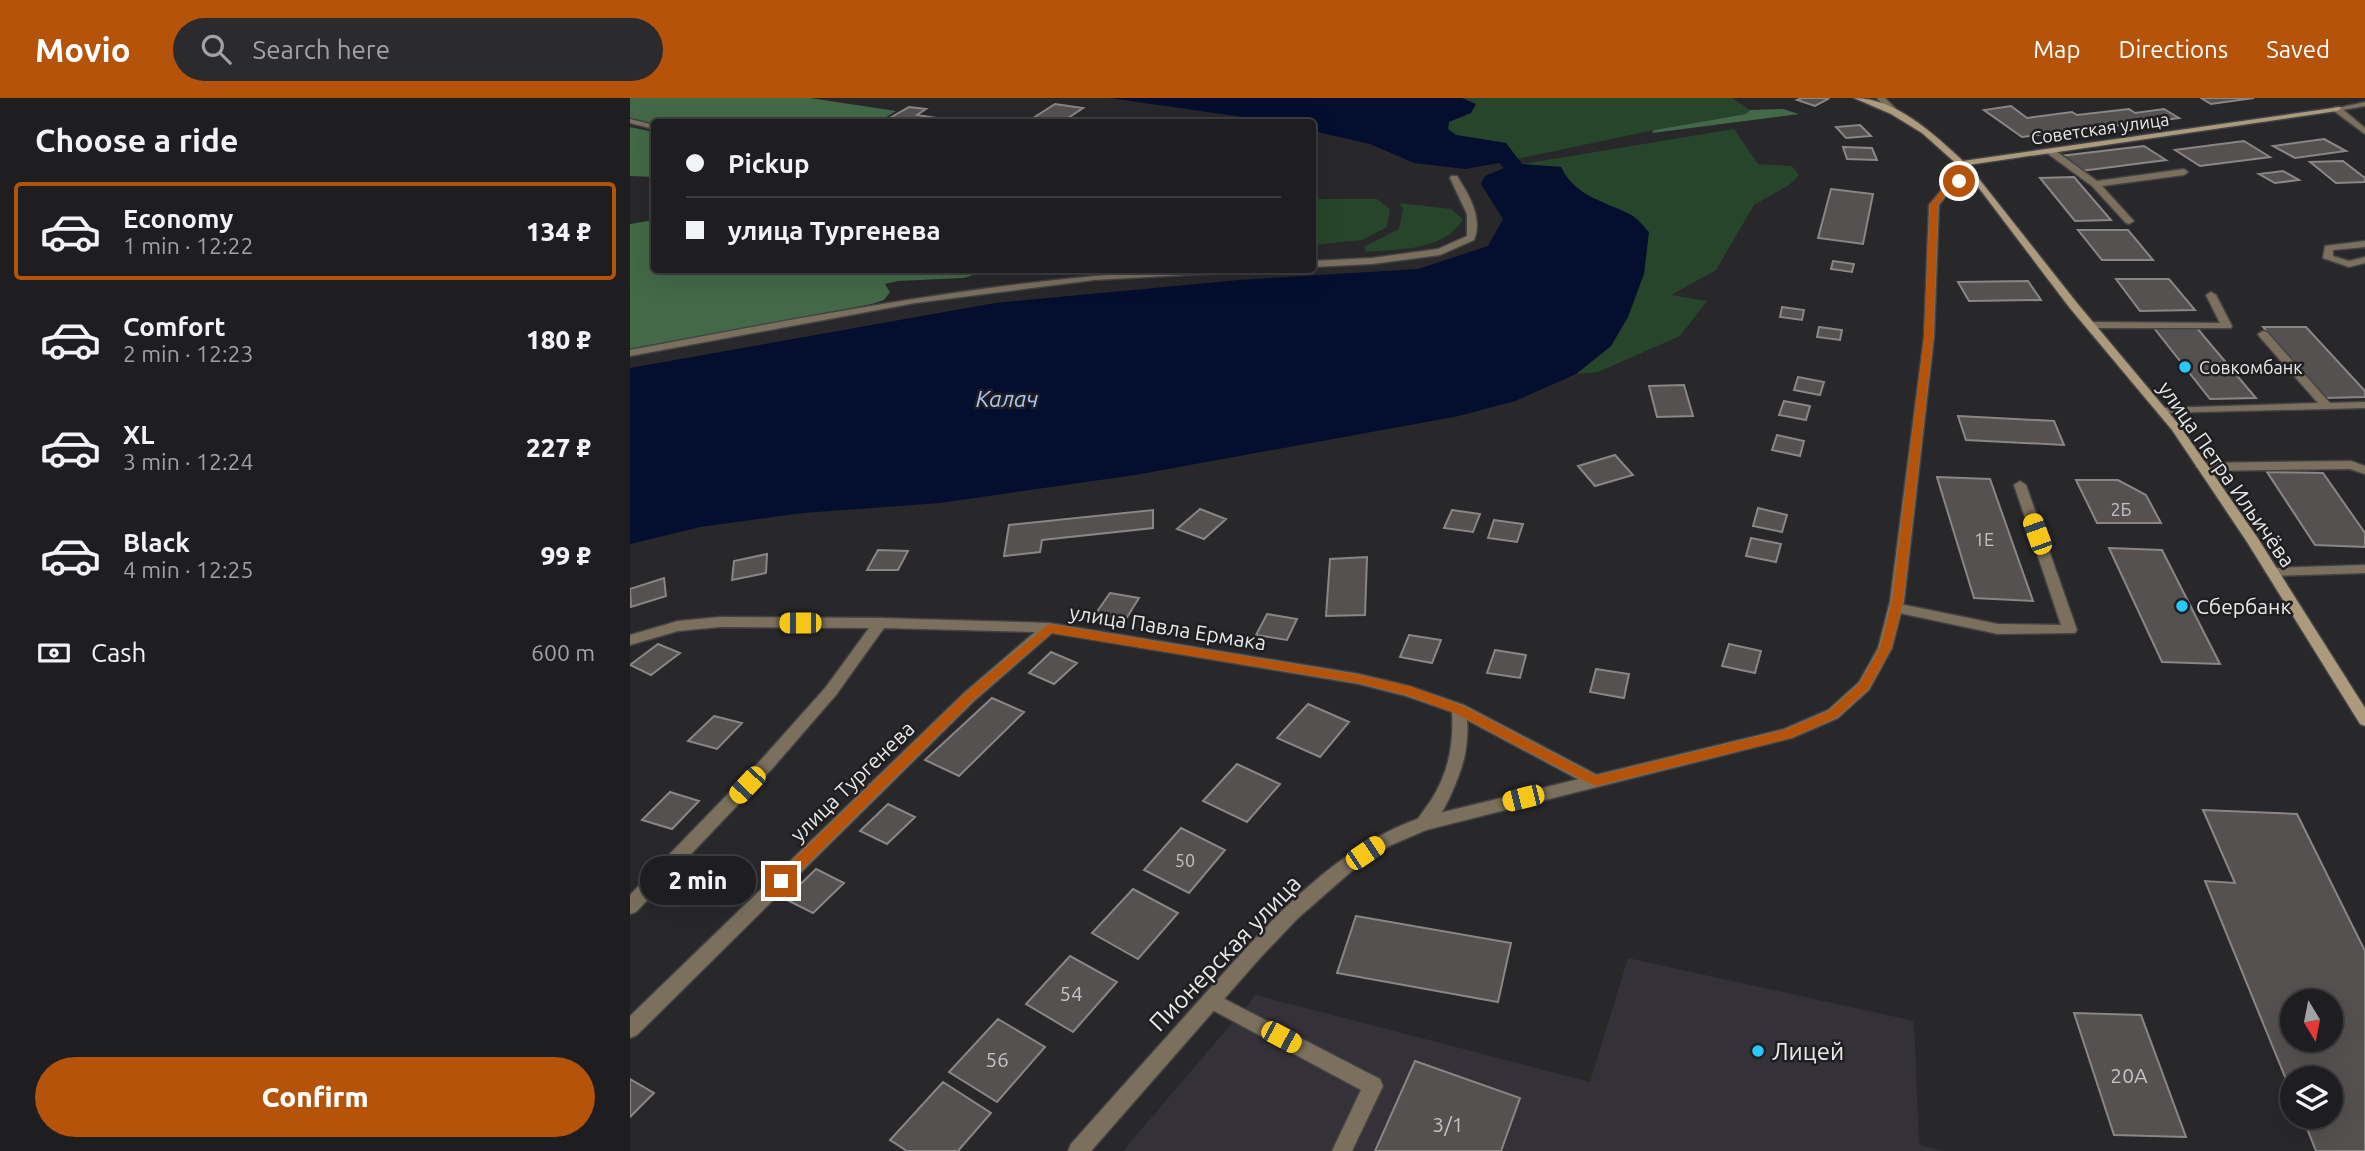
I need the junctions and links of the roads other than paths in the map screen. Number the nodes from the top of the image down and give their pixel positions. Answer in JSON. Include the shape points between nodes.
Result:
{"nodes":[{"id":1,"x":1858,"y":98,"type":"edge"},
{"id":2,"x":1881,"y":98,"type":"edge"},
{"id":3,"x":2324,"y":98,"type":"edge"},
{"id":4,"x":2365,"y":104,"type":"edge"},
{"id":5,"x":2337,"y":109,"type":"junction"},
{"id":6,"x":1894,"y":112,"type":"junction"},
{"id":7,"x":630,"y":121,"type":"edge"},
{"id":8,"x":651,"y":126,"type":"edge"},
{"id":9,"x":2365,"y":132,"type":"edge"},
{"id":10,"x":2050,"y":151,"type":"junction"},
{"id":11,"x":1968,"y":168,"type":"junction"},
{"id":12,"x":2184,"y":172,"type":"dead end"},
{"id":13,"x":1454,"y":178,"type":"dead end"},
{"id":14,"x":2095,"y":184,"type":"junction"},
{"id":15,"x":2129,"y":221,"type":"dead end"},
{"id":16,"x":2365,"y":244,"type":"edge"},
{"id":17,"x":2365,"y":260,"type":"edge"},
{"id":18,"x":1316,"y":264,"type":"edge"},
{"id":19,"x":1157,"y":273,"type":"edge"},
{"id":20,"x":2211,"y":295,"type":"dead end"},
{"id":21,"x":2090,"y":325,"type":"junction"},
{"id":22,"x":2263,"y":334,"type":"dead end"},
{"id":23,"x":630,"y":353,"type":"edge"},
{"id":24,"x":2365,"y":405,"type":"edge"},
{"id":25,"x":2327,"y":406,"type":"junction"},
{"id":26,"x":2163,"y":411,"type":"junction"},
{"id":27,"x":2202,"y":467,"type":"junction"},
{"id":28,"x":2365,"y":470,"type":"edge"},
{"id":29,"x":2020,"y":485,"type":"dead end"},
{"id":30,"x":2365,"y":569,"type":"edge"},
{"id":31,"x":2272,"y":572,"type":"junction"},
{"id":32,"x":1895,"y":608,"type":"junction"},
{"id":33,"x":880,"y":623,"type":"junction"},
{"id":34,"x":1049,"y":628,"type":"junction"},
{"id":35,"x":630,"y":640,"type":"edge"},
{"id":36,"x":1459,"y":709,"type":"junction"},
{"id":37,"x":2365,"y":720,"type":"edge"},
{"id":38,"x":1595,"y":781,"type":"junction"},
{"id":39,"x":1423,"y":824,"type":"junction"},
{"id":40,"x":630,"y":907,"type":"edge"},
{"id":41,"x":1211,"y":1000,"type":"junction"},
{"id":42,"x":630,"y":1029,"type":"edge"},
{"id":43,"x":1078,"y":1151,"type":"edge"},
{"id":44,"x":1342,"y":1151,"type":"edge"}],
"edges":[{"from":1,"to":6,"type":"main road","name":"улица Петра Ильичёва"},
{"from":2,"to":6,"type":"street"},
{"from":3,"to":5,"type":"main road"},
{"from":4,"to":5,"type":"street","name":"Советская улица"},
{"from":5,"to":9,"type":"street"},
{"from":5,"to":10,"type":"main road","name":"Советская улица"},
{"from":6,"to":11,"type":"main road","name":"улица Петра Ильичёва","via":[[1925,131]]},
{"from":7,"to":8,"type":"street"},
{"from":10,"to":11,"type":"main road","name":"Советская улица"},
{"from":10,"to":14,"type":"street"},
{"from":11,"to":21,"type":"main road","name":"улица Петра Ильичёва"},
{"from":11,"to":32,"type":"street","name":"Пионерская улица","via":[[1934,205],[1929,337]]},
{"from":12,"to":14,"type":"street"},
{"from":13,"to":18,"type":"street","via":[[1475,226],[1471,238],[1440,252]]},
{"from":14,"to":15,"type":"street"},
{"from":16,"to":17,"type":"street","via":[[2328,248],[2328,258],[2350,264]]},
{"from":19,"to":23,"type":"street","via":[[1094,276],[915,300]]},
{"from":20,"to":21,"type":"street","via":[[2227,326]]},
{"from":21,"to":26,"type":"main road","name":"улица Петра Ильичёва"},
{"from":22,"to":25,"type":"street"},
{"from":24,"to":25,"type":"street"},
{"from":25,"to":26,"type":"street"},
{"from":26,"to":27,"type":"main road","name":"улица Петра Ильичёва"},
{"from":27,"to":28,"type":"street","via":[[2351,465]]},
{"from":27,"to":31,"type":"main road","name":"улица Петра Ильичёва"},
{"from":29,"to":32,"type":"street","via":[[2070,630],[1998,629]]},
{"from":30,"to":31,"type":"street"},
{"from":31,"to":37,"type":"main road","name":"улица Петра Ильичёва"},
{"from":32,"to":38,"type":"street","name":"Пионерская улица","via":[[1885,648],[1864,686],[1833,714],[1787,734]]},
{"from":33,"to":34,"type":"street","name":"улица Павла Ермака"},
{"from":33,"to":35,"type":"street","name":"улица Павла Ермака","via":[[720,622],[678,626]]},
{"from":33,"to":40,"type":"street","via":[[823,700],[765,766]]},
{"from":34,"to":36,"type":"street","name":"улица Павла Ермака","via":[[1359,679]]},
{"from":34,"to":42,"type":"street","name":"улица Тургенева","via":[[968,697]]},
{"from":36,"to":38,"type":"street","name":"улица Павла Ермака"},
{"from":36,"to":39,"type":"street","via":[[1462,732],[1454,771],[1442,800]]},
{"from":38,"to":39,"type":"street","name":"Пионерская улица"},
{"from":39,"to":41,"type":"street","name":"Пионерская улица","via":[[1383,841],[1347,865],[1292,913]]},
{"from":41,"to":43,"type":"street","name":"Пионерская улица"},
{"from":41,"to":44,"type":"street","via":[[1373,1086]]}]}
